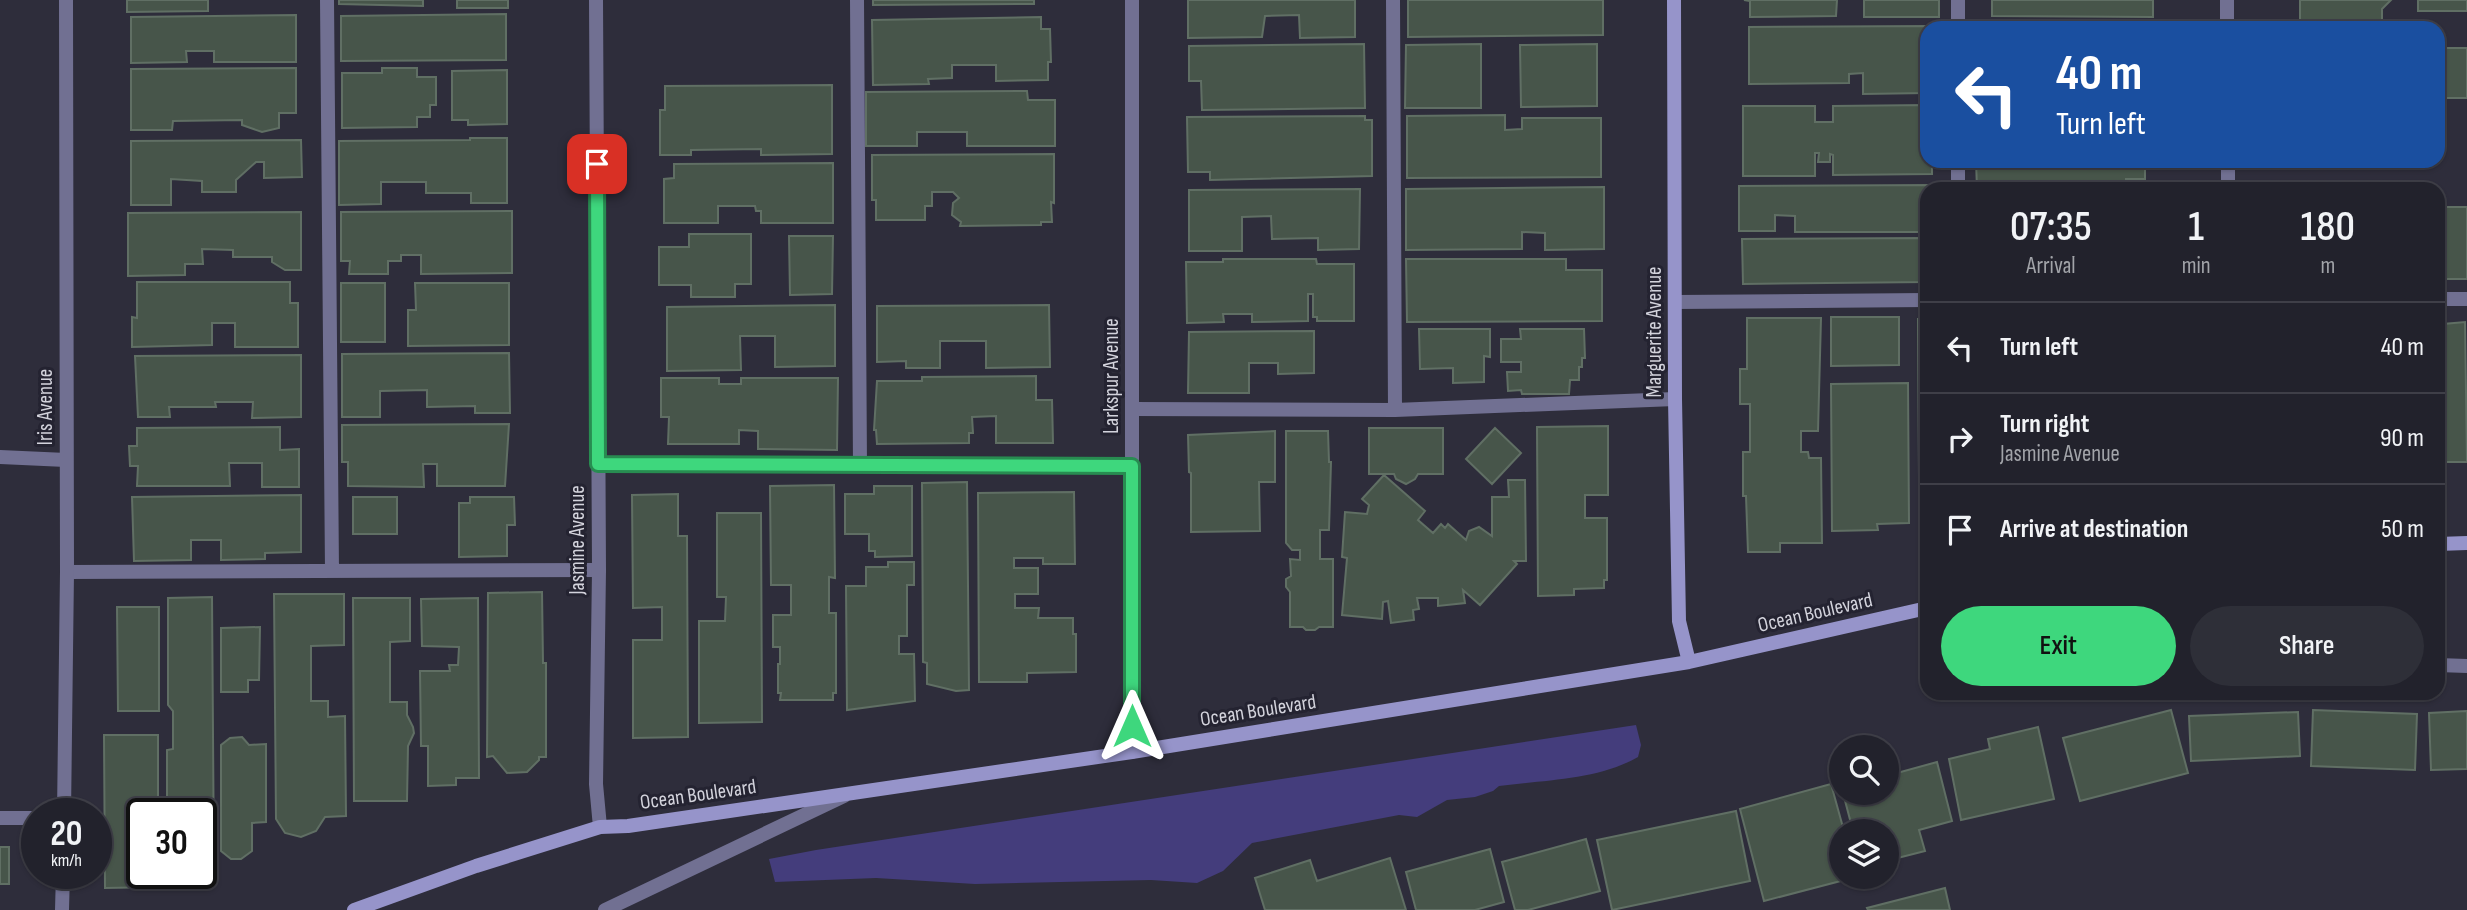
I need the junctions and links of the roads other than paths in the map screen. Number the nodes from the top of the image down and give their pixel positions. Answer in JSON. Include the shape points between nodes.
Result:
{"nodes":[{"id":1,"x":66,"y":0,"type":"edge"},
{"id":2,"x":327,"y":0,"type":"edge"},
{"id":3,"x":596,"y":0,"type":"edge"},
{"id":4,"x":857,"y":0,"type":"edge"},
{"id":5,"x":1132,"y":0,"type":"edge"},
{"id":6,"x":1393,"y":0,"type":"edge"},
{"id":7,"x":1674,"y":0,"type":"edge"},
{"id":8,"x":1958,"y":0,"type":"edge"},
{"id":9,"x":2227,"y":0,"type":"edge"},
{"id":10,"x":1958,"y":21,"type":"edge"},
{"id":11,"x":2227,"y":21,"type":"edge"},
{"id":12,"x":2445,"y":299,"type":"edge"},
{"id":13,"x":2467,"y":299,"type":"edge"},
{"id":14,"x":1920,"y":300,"type":"edge"},
{"id":15,"x":1676,"y":302,"type":"junction"},
{"id":16,"x":1675,"y":399,"type":"junction"},
{"id":17,"x":1132,"y":410,"type":"junction"},
{"id":18,"x":1395,"y":410,"type":"junction"},
{"id":19,"x":0,"y":457,"type":"edge"},
{"id":20,"x":66,"y":460,"type":"junction"},
{"id":21,"x":598,"y":464,"type":"junction"},
{"id":22,"x":860,"y":466,"type":"junction"},
{"id":23,"x":1132,"y":466,"type":"junction"},
{"id":24,"x":2467,"y":543,"type":"edge"},
{"id":25,"x":2445,"y":544,"type":"edge"},
{"id":26,"x":599,"y":570,"type":"junction"},
{"id":27,"x":332,"y":571,"type":"junction"},
{"id":28,"x":67,"y":572,"type":"junction"},
{"id":29,"x":1920,"y":610,"type":"edge"},
{"id":30,"x":1689,"y":662,"type":"junction"},
{"id":31,"x":2445,"y":665,"type":"edge"},
{"id":32,"x":2467,"y":666,"type":"edge"},
{"id":33,"x":1132,"y":752,"type":"junction"},
{"id":34,"x":850,"y":793,"type":"junction"},
{"id":35,"x":64,"y":798,"type":"edge"},
{"id":36,"x":0,"y":818,"type":"edge"},
{"id":37,"x":21,"y":818,"type":"edge"},
{"id":38,"x":600,"y":827,"type":"junction"},
{"id":39,"x":63,"y":889,"type":"edge"},
{"id":40,"x":62,"y":910,"type":"edge"},
{"id":41,"x":354,"y":910,"type":"edge"},
{"id":42,"x":605,"y":910,"type":"edge"}],
"edges":[{"from":1,"to":20,"type":"street","name":"Iris Avenue"},
{"from":2,"to":27,"type":"street"},
{"from":3,"to":21,"type":"street","name":"Jasmine Avenue"},
{"from":4,"to":22,"type":"street"},
{"from":5,"to":17,"type":"street","name":"Larkspur Avenue"},
{"from":6,"to":18,"type":"street"},
{"from":7,"to":15,"type":"street","name":"Marguerite Avenue"},
{"from":8,"to":10,"type":"street"},
{"from":9,"to":11,"type":"street"},
{"from":12,"to":13,"type":"street"},
{"from":14,"to":15,"type":"street"},
{"from":15,"to":16,"type":"street","name":"Marguerite Avenue"},
{"from":16,"to":18,"type":"street"},
{"from":16,"to":30,"type":"street","name":"Marguerite Avenue","via":[[1679,621]]},
{"from":17,"to":18,"type":"street"},
{"from":17,"to":23,"type":"street","name":"Larkspur Avenue"},
{"from":19,"to":20,"type":"street"},
{"from":20,"to":28,"type":"street","name":"Iris Avenue"},
{"from":21,"to":22,"type":"street"},
{"from":21,"to":26,"type":"street","name":"Jasmine Avenue"},
{"from":22,"to":23,"type":"street"},
{"from":23,"to":33,"type":"street","name":"Larkspur Avenue"},
{"from":24,"to":25,"type":"street"},
{"from":26,"to":27,"type":"street"},
{"from":26,"to":38,"type":"street","name":"Jasmine Avenue","via":[[596,784]]},
{"from":27,"to":28,"type":"street"},
{"from":28,"to":35,"type":"street","name":"Iris Avenue"},
{"from":29,"to":30,"type":"street","name":"Ocean Boulevard"},
{"from":30,"to":33,"type":"street","name":"Ocean Boulevard"},
{"from":31,"to":32,"type":"street"},
{"from":33,"to":34,"type":"street","name":"Ocean Boulevard"},
{"from":34,"to":38,"type":"street","name":"Ocean Boulevard"},
{"from":34,"to":42,"type":"street"},
{"from":36,"to":37,"type":"street"},
{"from":38,"to":41,"type":"street","name":"Ocean Boulevard"},
{"from":39,"to":40,"type":"street"}]}
